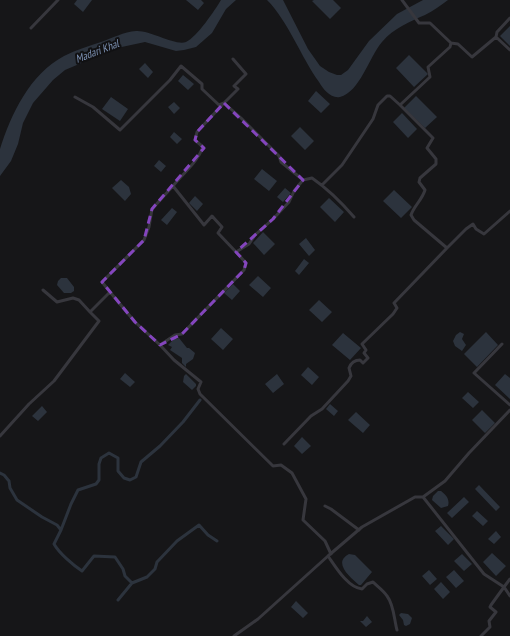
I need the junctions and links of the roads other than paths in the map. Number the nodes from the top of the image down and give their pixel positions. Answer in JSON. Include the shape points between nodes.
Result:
{"nodes":[{"id":1,"x":58,"y":0,"type":"edge"},
{"id":2,"x":402,"y":0,"type":"edge"},
{"id":3,"x":510,"y":18,"type":"edge"},
{"id":4,"x":32,"y":28,"type":"dead end"},
{"id":5,"x":496,"y":37,"type":"junction"},
{"id":6,"x":451,"y":43,"type":"junction"},
{"id":7,"x":510,"y":50,"type":"edge"},
{"id":8,"x":232,"y":59,"type":"dead end"},
{"id":9,"x":75,"y":97,"type":"dead end"},
{"id":10,"x":224,"y":103,"type":"junction"},
{"id":11,"x":400,"y":104,"type":"junction"},
{"id":12,"x":303,"y":180,"type":"junction"},
{"id":13,"x":322,"y":185,"type":"junction"},
{"id":14,"x":173,"y":186,"type":"junction"},
{"id":15,"x":510,"y":211,"type":"edge"},
{"id":16,"x":354,"y":217,"type":"dead end"},
{"id":17,"x":446,"y":248,"type":"junction"},
{"id":18,"x":236,"y":252,"type":"junction"},
{"id":19,"x":43,"y":290,"type":"dead end"},
{"id":20,"x":110,"y":292,"type":"junction"},
{"id":21,"x":90,"y":312,"type":"junction"},
{"id":22,"x":502,"y":344,"type":"dead end"},
{"id":23,"x":160,"y":345,"type":"junction"},
{"id":24,"x":510,"y":406,"type":"edge"},
{"id":25,"x":510,"y":410,"type":"edge"},
{"id":26,"x":0,"y":436,"type":"edge"},
{"id":27,"x":284,"y":444,"type":"dead end"},
{"id":28,"x":423,"y":497,"type":"junction"},
{"id":29,"x":325,"y":506,"type":"dead end"},
{"id":30,"x":358,"y":530,"type":"junction"},
{"id":31,"x":329,"y":555,"type":"junction"},
{"id":32,"x":510,"y":579,"type":"edge"},
{"id":33,"x":504,"y":587,"type":"junction"},
{"id":34,"x":510,"y":596,"type":"edge"},
{"id":35,"x":397,"y":630,"type":"dead end"},
{"id":36,"x":234,"y":636,"type":"edge"},
{"id":37,"x":481,"y":636,"type":"edge"}],
"edges":[{"from":1,"to":4,"type":"street"},
{"from":2,"to":6,"type":"street","via":[[419,23],[430,23]]},
{"from":3,"to":5,"type":"street","via":[[497,32]]},
{"from":5,"to":6,"type":"street","via":[[472,57],[458,44]]},
{"from":5,"to":7,"type":"street"},
{"from":6,"to":11,"type":"street","via":[[450,47],[428,67],[430,77]]},
{"from":8,"to":10,"type":"street","via":[[246,74],[234,86],[238,89]]},
{"from":9,"to":10,"type":"street","via":[[93,107],[120,130],[181,66],[202,84],[202,89],[219,105]]},
{"from":10,"to":12,"type":"street","via":[[279,156],[281,162]]},
{"from":10,"to":14,"type":"street","via":[[197,132],[195,140],[203,148],[192,166]]},
{"from":11,"to":13,"type":"street","via":[[390,96],[378,104],[373,119],[342,165]]},
{"from":11,"to":17,"type":"street","via":[[433,138],[427,148],[436,160],[436,164],[420,178],[419,182],[425,190],[411,215]]},
{"from":12,"to":13,"type":"street","via":[[312,178]]},
{"from":12,"to":18,"type":"street","via":[[278,214],[255,234],[249,244]]},
{"from":13,"to":16,"type":"street"},
{"from":14,"to":18,"type":"street","via":[[204,225],[212,216],[222,228],[218,233]]},
{"from":14,"to":20,"type":"street","via":[[152,209],[144,240],[102,282]]},
{"from":15,"to":17,"type":"street","via":[[484,234],[473,224]]},
{"from":17,"to":27,"type":"street","via":[[394,303],[398,308],[393,314],[362,344],[368,358],[363,363],[360,360],[352,362],[348,381]]},
{"from":18,"to":23,"type":"street","via":[[246,263],[244,270],[182,334],[175,335]]},
{"from":19,"to":21,"type":"street","via":[[57,302],[73,298],[78,300]]},
{"from":20,"to":21,"type":"street"},
{"from":20,"to":23,"type":"street","via":[[135,322]]},
{"from":21,"to":26,"type":"street","via":[[99,321],[54,381],[28,404]]},
{"from":22,"to":24,"type":"street","via":[[474,373]]},
{"from":23,"to":31,"type":"street","via":[[201,382],[198,389],[200,394],[243,438],[273,466],[281,465],[292,473],[306,499],[303,520],[325,541]]},
{"from":25,"to":28,"type":"street","via":[[445,481]]},
{"from":28,"to":30,"type":"street","via":[[414,497]]},
{"from":28,"to":33,"type":"street","via":[[484,574]]},
{"from":29,"to":30,"type":"street"},
{"from":30,"to":31,"type":"street"},
{"from":31,"to":35,"type":"street","via":[[351,584],[362,589],[373,582],[387,595]]},
{"from":31,"to":36,"type":"street","via":[[258,619]]},
{"from":32,"to":33,"type":"street"},
{"from":33,"to":34,"type":"street"},
{"from":33,"to":37,"type":"street","via":[[490,607],[496,612],[489,621],[490,627]]}]}
